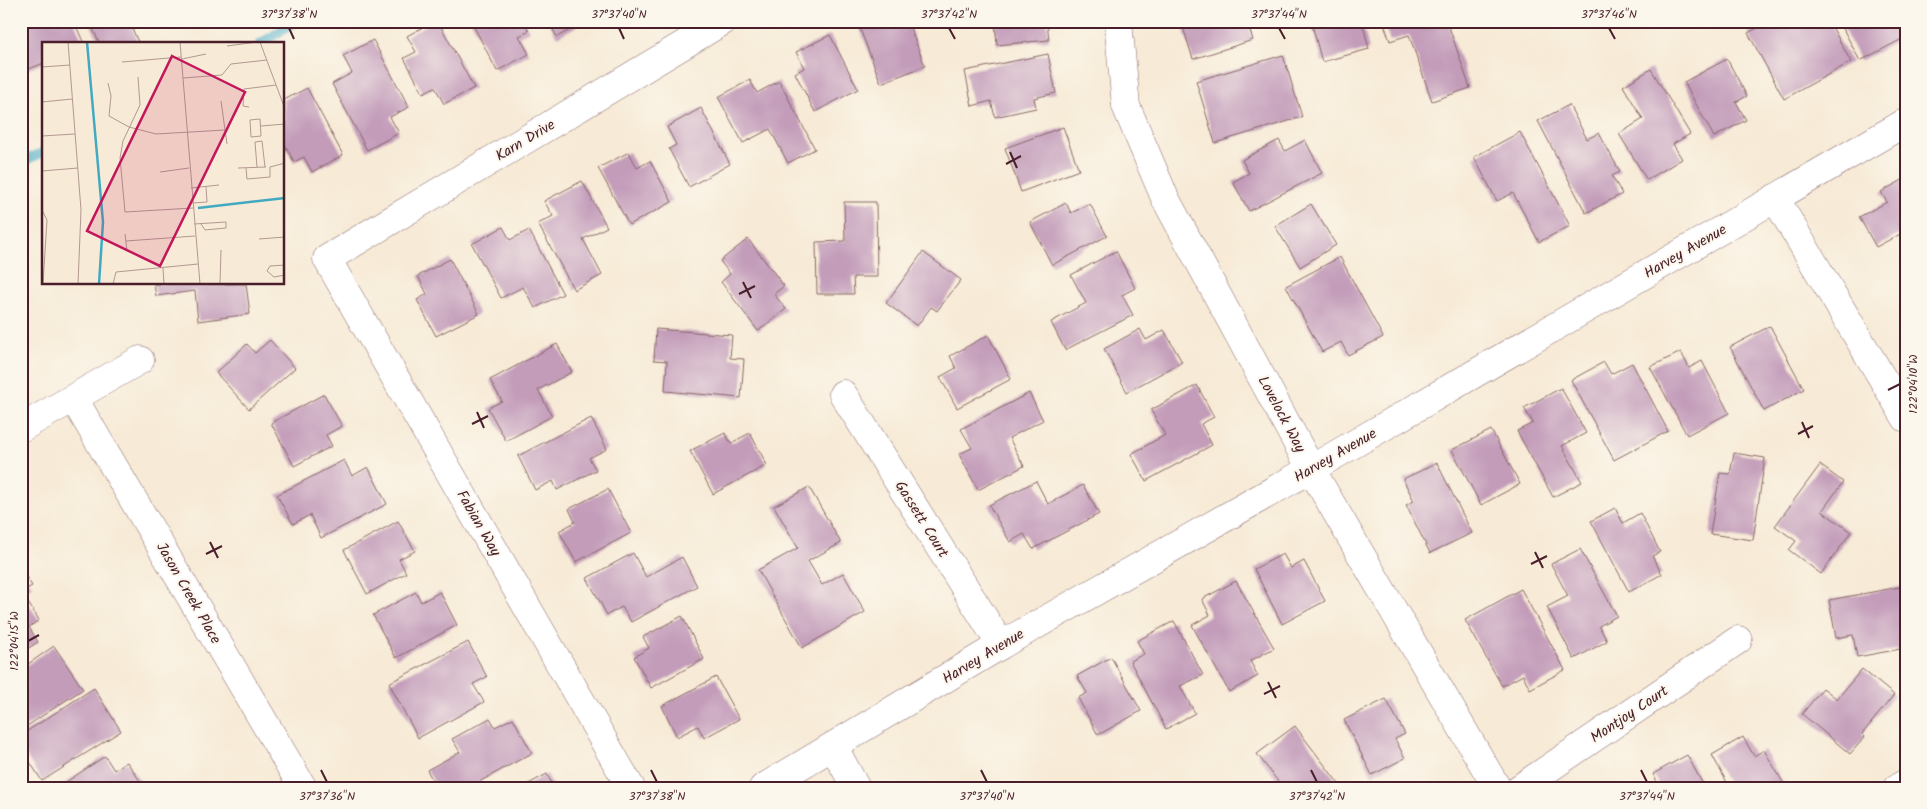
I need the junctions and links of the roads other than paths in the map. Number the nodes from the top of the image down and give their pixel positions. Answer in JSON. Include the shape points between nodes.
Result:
{"nodes":[{"id":1,"x":723,"y":21,"type":"edge"},
{"id":2,"x":1118,"y":21,"type":"edge"},
{"id":3,"x":1906,"y":122,"type":"edge"},
{"id":4,"x":1775,"y":198,"type":"junction"},
{"id":5,"x":327,"y":259,"type":"joint"},
{"id":6,"x":140,"y":360,"type":"dead end"},
{"id":7,"x":844,"y":394,"type":"dead end"},
{"id":8,"x":74,"y":398,"type":"junction"},
{"id":9,"x":1906,"y":418,"type":"edge"},
{"id":10,"x":21,"y":428,"type":"edge"},
{"id":11,"x":1311,"y":469,"type":"junction"},
{"id":12,"x":1738,"y":640,"type":"dead end"},
{"id":13,"x":1001,"y":646,"type":"junction"},
{"id":14,"x":832,"y":746,"type":"junction"},
{"id":15,"x":1906,"y":783,"type":"edge"},
{"id":16,"x":303,"y":788,"type":"edge"},
{"id":17,"x":631,"y":788,"type":"edge"},
{"id":18,"x":763,"y":788,"type":"edge"},
{"id":19,"x":856,"y":788,"type":"edge"},
{"id":20,"x":1497,"y":788,"type":"edge"},
{"id":21,"x":1520,"y":788,"type":"edge"},
{"id":22,"x":1897,"y":788,"type":"edge"}],
"edges":[{"from":1,"to":5,"type":"street","name":"Karn Drive"},
{"from":2,"to":11,"type":"street","name":"Lovelock Way","via":[[1126,106],[1165,198]]},
{"from":3,"to":4,"type":"street","name":"Harvey Avenue"},
{"from":4,"to":9,"type":"street"},
{"from":4,"to":11,"type":"street","name":"Harvey Avenue"},
{"from":5,"to":17,"type":"street","name":"Fabian Way"},
{"from":6,"to":8,"type":"street"},
{"from":7,"to":13,"type":"street","name":"Gassett Court"},
{"from":8,"to":10,"type":"street"},
{"from":8,"to":16,"type":"street","name":"Jason Creek Place"},
{"from":11,"to":13,"type":"street","name":"Harvey Avenue"},
{"from":11,"to":20,"type":"street","name":"Lovelock Way"},
{"from":12,"to":21,"type":"street","name":"Montjoy Court"},
{"from":13,"to":14,"type":"street","name":"Harvey Avenue"},
{"from":14,"to":18,"type":"street","name":"Harvey Avenue"},
{"from":14,"to":19,"type":"street"},
{"from":15,"to":22,"type":"street"}]}
